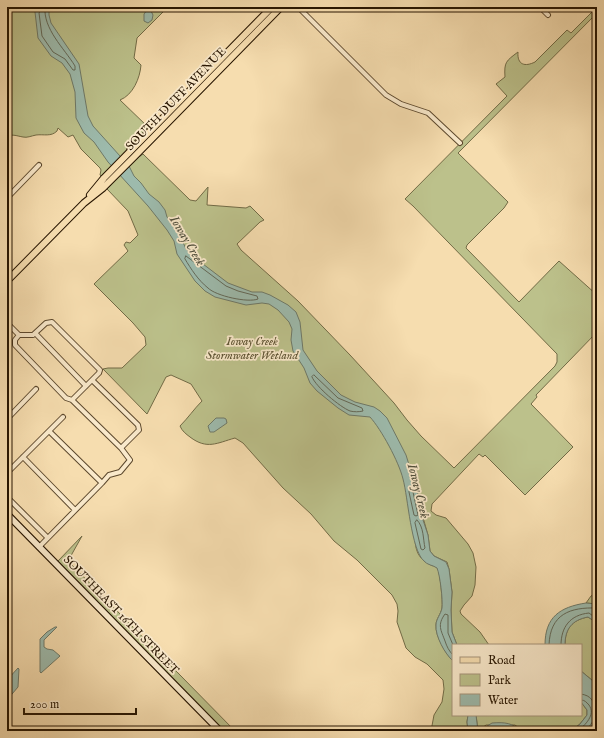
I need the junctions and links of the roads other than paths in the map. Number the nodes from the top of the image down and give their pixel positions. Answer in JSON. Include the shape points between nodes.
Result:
{"nodes":[{"id":1,"x":272,"y":7,"type":"edge"},
{"id":2,"x":281,"y":7,"type":"edge"},
{"id":3,"x":298,"y":7,"type":"edge"},
{"id":4,"x":540,"y":7,"type":"edge"},
{"id":5,"x":548,"y":15,"type":"dead end"},
{"id":6,"x":460,"y":143,"type":"dead end"},
{"id":7,"x":39,"y":165,"type":"dead end"},
{"id":8,"x":106,"y":180,"type":"junction"},
{"id":9,"x":7,"y":198,"type":"edge"},
{"id":10,"x":7,"y":281,"type":"edge"},
{"id":11,"x":7,"y":323,"type":"edge"},
{"id":12,"x":36,"y":334,"type":"junction"},
{"id":13,"x":19,"y":335,"type":"junction"},
{"id":14,"x":92,"y":380,"type":"junction"},
{"id":15,"x":86,"y":386,"type":"junction"},
{"id":16,"x":36,"y":389,"type":"dead end"},
{"id":17,"x":72,"y":400,"type":"junction"},
{"id":18,"x":63,"y":417,"type":"dead end"},
{"id":19,"x":7,"y":419,"type":"edge"},
{"id":20,"x":49,"y":431,"type":"junction"},
{"id":21,"x":120,"y":448,"type":"junction"},
{"id":22,"x":22,"y":458,"type":"junction"},
{"id":23,"x":7,"y":473,"type":"edge"},
{"id":24,"x":102,"y":483,"type":"junction"},
{"id":25,"x":7,"y":498,"type":"edge"},
{"id":26,"x":76,"y":510,"type":"junction"},
{"id":27,"x":7,"y":514,"type":"edge"},
{"id":28,"x":48,"y":538,"type":"junction"},
{"id":29,"x":39,"y":547,"type":"junction"},
{"id":30,"x":220,"y":731,"type":"edge"}],
"edges":[{"from":1,"to":8,"type":"main road","name":"SOUTH DUFF AVENUE","via":[[129,152]]},
{"from":2,"to":8,"type":"main road","name":"SOUTH DUFF AVENUE","via":[[134,157]]},
{"from":3,"to":6,"type":"street","via":[[386,95],[400,104],[428,113]]},
{"from":4,"to":5,"type":"street"},
{"from":7,"to":9,"type":"street"},
{"from":8,"to":10,"type":"main road","name":"SOUTH DUFF AVENUE"},
{"from":11,"to":13,"type":"street"},
{"from":12,"to":13,"type":"street"},
{"from":12,"to":14,"type":"street","via":[[46,323],[52,322],[100,370]]},
{"from":12,"to":15,"type":"street"},
{"from":13,"to":17,"type":"street","via":[[15,345],[66,398]]},
{"from":14,"to":15,"type":"street"},
{"from":14,"to":21,"type":"street","via":[[138,425],[139,430]]},
{"from":15,"to":17,"type":"street"},
{"from":16,"to":19,"type":"street"},
{"from":17,"to":21,"type":"street"},
{"from":18,"to":20,"type":"street"},
{"from":20,"to":22,"type":"street"},
{"from":20,"to":24,"type":"street"},
{"from":21,"to":24,"type":"street","via":[[130,460],[120,472],[109,476]]},
{"from":22,"to":23,"type":"street"},
{"from":22,"to":26,"type":"street"},
{"from":24,"to":26,"type":"street"},
{"from":25,"to":28,"type":"street"},
{"from":26,"to":28,"type":"street"},
{"from":27,"to":29,"type":"main road","name":"SOUTHEAST 16TH STREET"},
{"from":28,"to":29,"type":"street"},
{"from":29,"to":30,"type":"main road","name":"SOUTHEAST 16TH STREET"}]}
